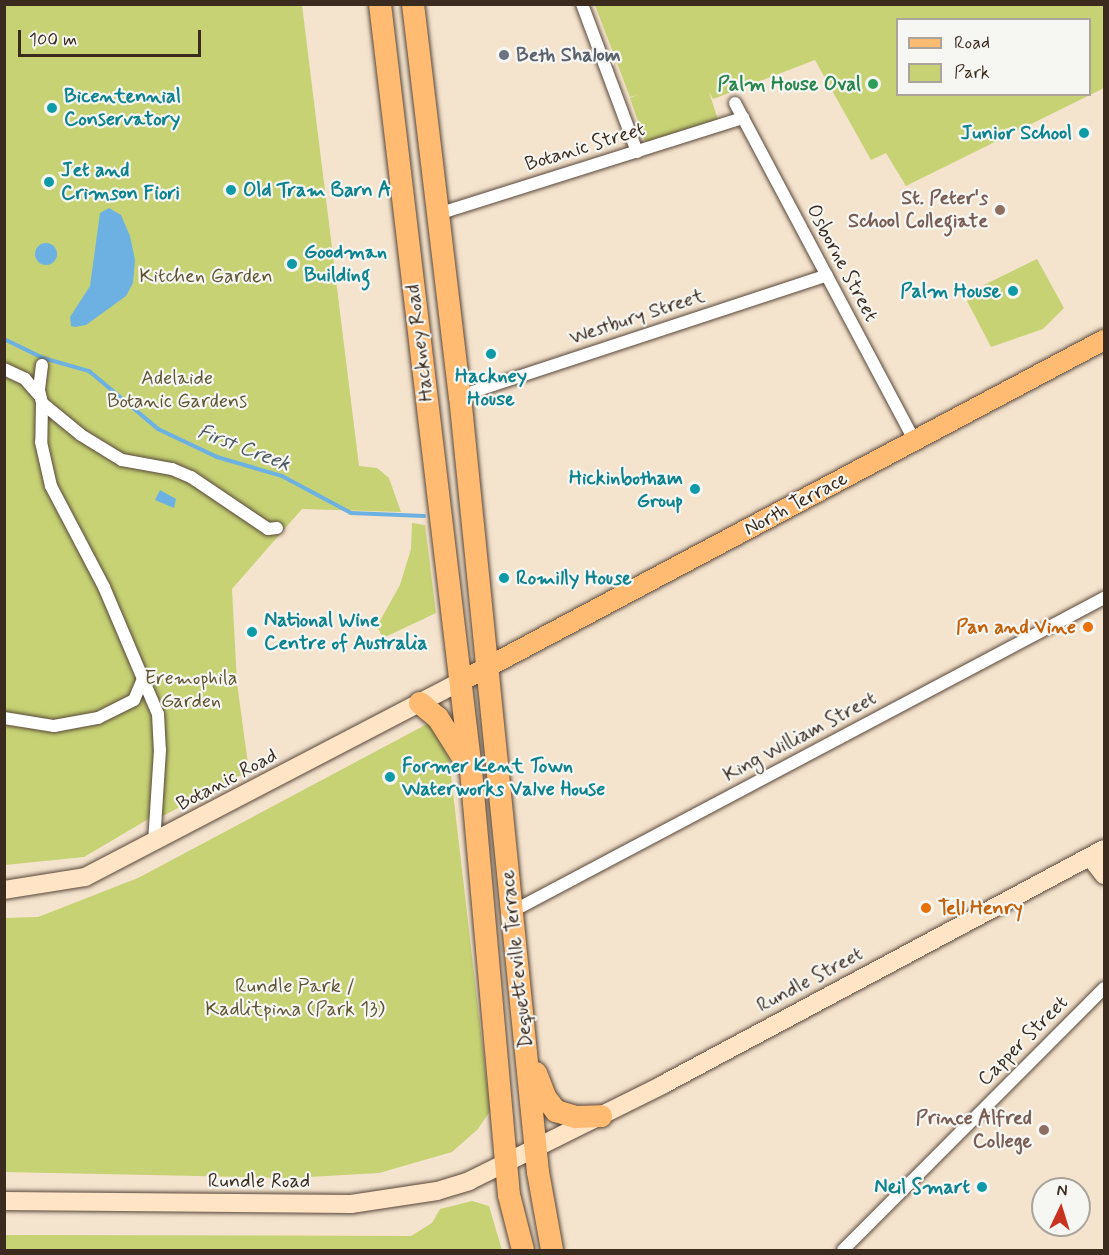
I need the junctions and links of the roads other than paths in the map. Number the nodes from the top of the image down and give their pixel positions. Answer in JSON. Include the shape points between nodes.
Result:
{"nodes":[{"id":1,"x":380,"y":4,"type":"edge"},
{"id":2,"x":413,"y":4,"type":"edge"},
{"id":3,"x":582,"y":4,"type":"edge"},
{"id":4,"x":735,"y":103,"type":"dead end"},
{"id":5,"x":743,"y":118,"type":"junction"},
{"id":6,"x":637,"y":152,"type":"junction"},
{"id":7,"x":438,"y":214,"type":"junction"},
{"id":8,"x":827,"y":276,"type":"junction"},
{"id":9,"x":1104,"y":340,"type":"edge"},
{"id":10,"x":42,"y":365,"type":"dead end"},
{"id":11,"x":4,"y":369,"type":"edge"},
{"id":12,"x":460,"y":396,"type":"junction"},
{"id":13,"x":41,"y":399,"type":"junction"},
{"id":14,"x":463,"y":430,"type":"junction"},
{"id":15,"x":915,"y":441,"type":"junction"},
{"id":16,"x":435,"y":460,"type":"junction"},
{"id":17,"x":277,"y":528,"type":"dead end"},
{"id":18,"x":1104,"y":598,"type":"edge"},
{"id":19,"x":487,"y":667,"type":"junction"},
{"id":20,"x":144,"y":676,"type":"junction"},
{"id":21,"x":461,"y":681,"type":"junction"},
{"id":22,"x":420,"y":703,"type":"junction"},
{"id":23,"x":155,"y":708,"type":"junction"},
{"id":24,"x":121,"y":709,"type":"junction"},
{"id":25,"x":4,"y":717,"type":"edge"},
{"id":26,"x":471,"y":770,"type":"junction"},
{"id":27,"x":154,"y":844,"type":"junction"},
{"id":28,"x":1100,"y":853,"type":"edge"},
{"id":29,"x":1104,"y":874,"type":"edge"},
{"id":30,"x":4,"y":890,"type":"edge"},
{"id":31,"x":513,"y":911,"type":"junction"},
{"id":32,"x":484,"y":916,"type":"junction"},
{"id":33,"x":1104,"y":988,"type":"edge"},
{"id":34,"x":525,"y":1043,"type":"junction"},
{"id":35,"x":601,"y":1116,"type":"junction"},
{"id":36,"x":536,"y":1149,"type":"junction"},
{"id":37,"x":507,"y":1163,"type":"junction"},
{"id":38,"x":4,"y":1201,"type":"edge"},
{"id":39,"x":523,"y":1251,"type":"edge"},
{"id":40,"x":552,"y":1251,"type":"edge"},
{"id":41,"x":843,"y":1251,"type":"edge"}],
"edges":[{"from":1,"to":16,"type":"highway","name":"Hackney Road"},
{"from":2,"to":7,"type":"highway","name":"Hackney Road"},
{"from":3,"to":6,"type":"street"},
{"from":4,"to":5,"type":"street","name":"Osborne Street"},
{"from":5,"to":6,"type":"street","name":"Botanic Street"},
{"from":5,"to":8,"type":"street","name":"Osborne Street"},
{"from":6,"to":7,"type":"street","name":"Botanic Street"},
{"from":7,"to":12,"type":"highway","name":"Hackney Road"},
{"from":8,"to":12,"type":"street","name":"Westbury Street"},
{"from":8,"to":15,"type":"street","name":"Osborne Street"},
{"from":9,"to":15,"type":"main road","name":"North Terrace"},
{"from":10,"to":13,"type":"street"},
{"from":11,"to":13,"type":"street","via":[[25,378]]},
{"from":12,"to":14,"type":"highway","name":"Hackney Road"},
{"from":13,"to":17,"type":"street","via":[[70,427],[114,457],[184,473],[214,489],[268,529]]},
{"from":13,"to":20,"type":"street","via":[[41,442],[51,486],[104,587]]},
{"from":14,"to":16,"type":"highway"},
{"from":14,"to":19,"type":"highway","name":"Hackney Road"},
{"from":15,"to":19,"type":"main road","name":"North Terrace"},
{"from":16,"to":21,"type":"highway","name":"Hackney Road"},
{"from":18,"to":31,"type":"street","name":"King William Street"},
{"from":19,"to":21,"type":"main road","name":"North Terrace"},
{"from":19,"to":31,"type":"highway","name":"Dequetteville Terrace"},
{"from":20,"to":23,"type":"street"},
{"from":20,"to":24,"type":"street","via":[[136,697]]},
{"from":21,"to":22,"type":"main road","name":"Botanic Road"},
{"from":21,"to":26,"type":"highway","name":"Dequetteville Terrace"},
{"from":22,"to":26,"type":"highway","via":[[438,718]]},
{"from":22,"to":27,"type":"main road","name":"Botanic Road"},
{"from":23,"to":24,"type":"street","via":[[138,704]]},
{"from":23,"to":27,"type":"street","via":[[160,750]]},
{"from":24,"to":25,"type":"street","via":[[61,725]]},
{"from":26,"to":32,"type":"highway","name":"Dequetteville Terrace"},
{"from":27,"to":30,"type":"main road","name":"Botanic Road","via":[[85,877]]},
{"from":28,"to":29,"type":"main road"},
{"from":28,"to":35,"type":"main road","name":"Rundle Street"},
{"from":31,"to":32,"type":"highway"},
{"from":31,"to":34,"type":"highway","name":"Dequetteville Terrace"},
{"from":32,"to":37,"type":"highway","name":"Dequetteville Terrace"},
{"from":33,"to":41,"type":"street","name":"Capper Street"},
{"from":34,"to":35,"type":"highway","via":[[545,1097],[556,1111],[576,1117]]},
{"from":34,"to":36,"type":"highway","name":"Dequetteville Terrace"},
{"from":35,"to":36,"type":"main road","name":"Rundle Street"},
{"from":36,"to":37,"type":"main road","name":"Rundle Road"},
{"from":36,"to":40,"type":"highway","name":"Dequetteville Terrace"},
{"from":37,"to":38,"type":"main road","name":"Rundle Road","via":[[437,1191],[351,1204]]},
{"from":37,"to":39,"type":"highway","name":"Dequetteville Terrace","via":[[512,1220]]}]}
